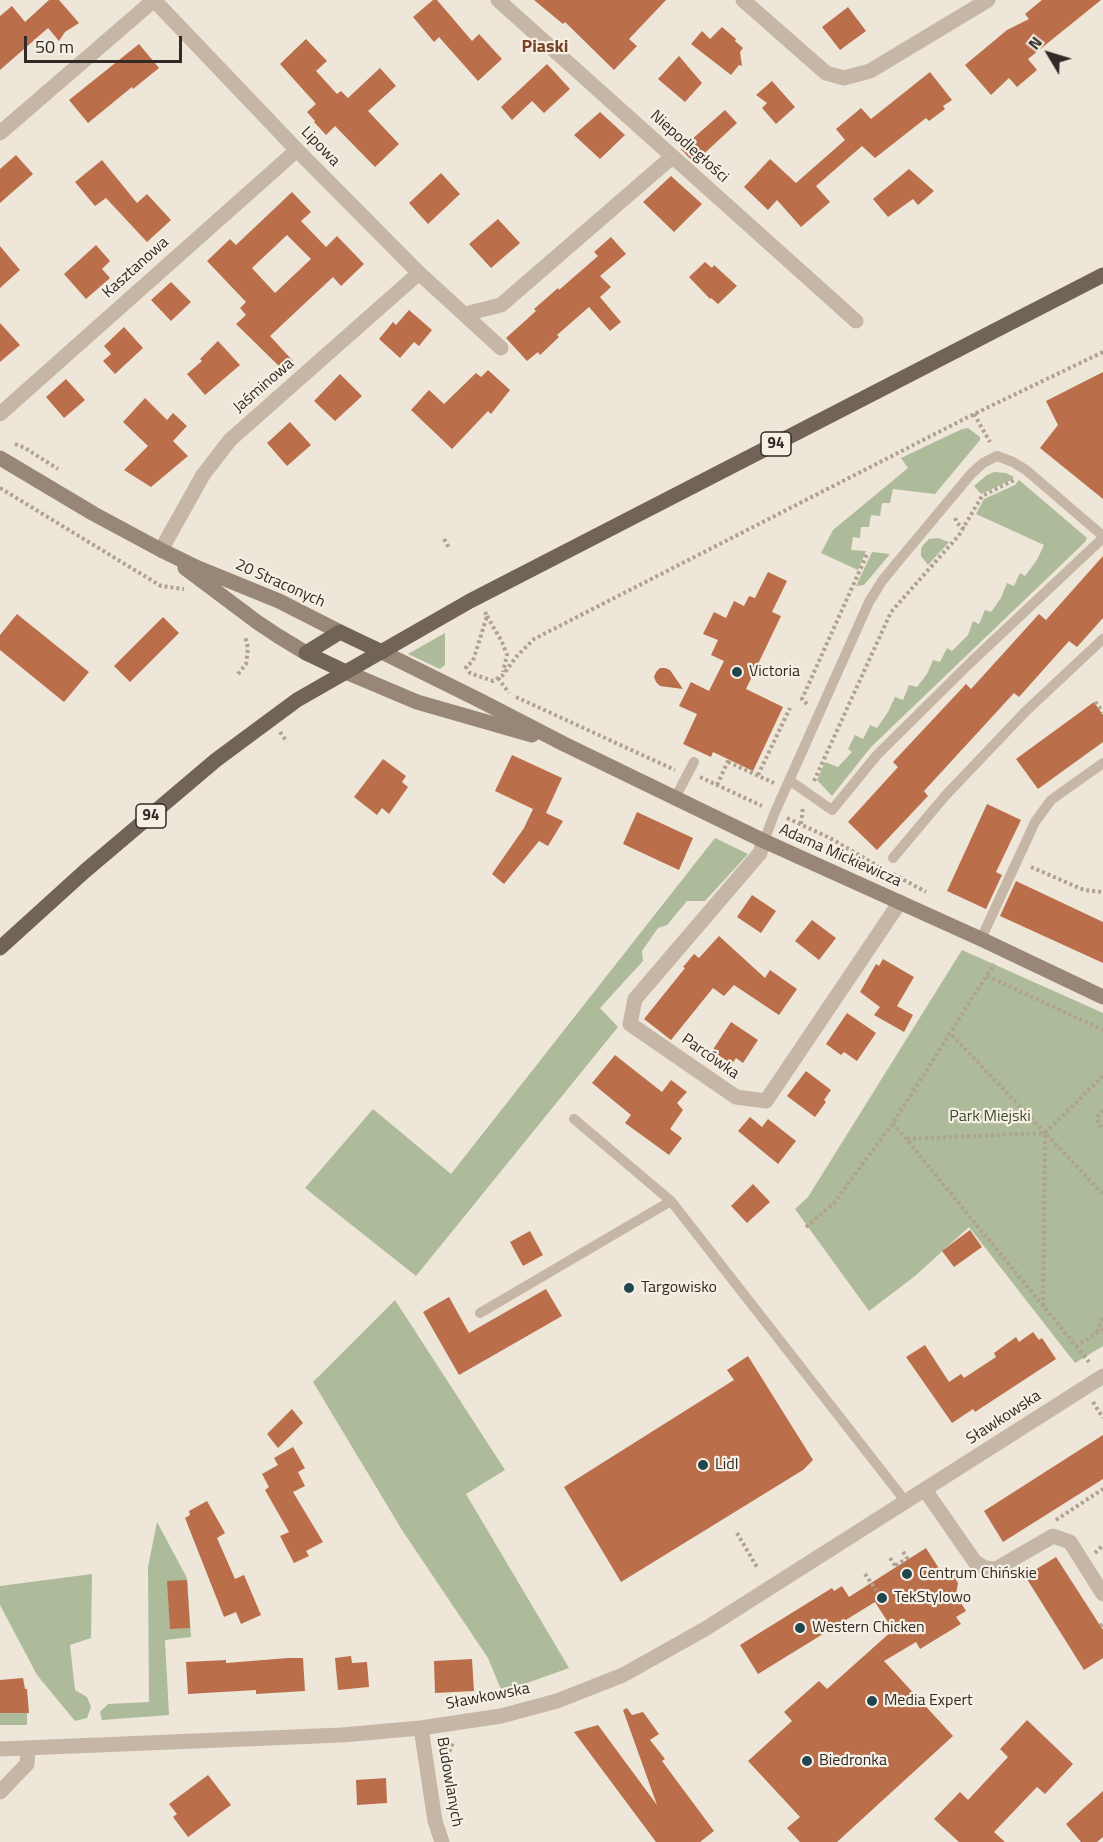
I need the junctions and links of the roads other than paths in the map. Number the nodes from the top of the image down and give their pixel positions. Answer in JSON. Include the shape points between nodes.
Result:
{"nodes":[{"id":1,"x":154,"y":0,"type":"edge"},
{"id":2,"x":498,"y":0,"type":"edge"},
{"id":3,"x":743,"y":0,"type":"edge"},
{"id":4,"x":988,"y":0,"type":"edge"},
{"id":5,"x":0,"y":133,"type":"edge"},
{"id":6,"x":297,"y":150,"type":"junction"},
{"id":7,"x":672,"y":157,"type":"junction"},
{"id":8,"x":419,"y":273,"type":"junction"},
{"id":9,"x":1103,"y":275,"type":"edge"},
{"id":10,"x":465,"y":314,"type":"junction"},
{"id":11,"x":856,"y":321,"type":"dead end"},
{"id":12,"x":501,"y":348,"type":"dead end"},
{"id":13,"x":0,"y":414,"type":"edge"},
{"id":14,"x":0,"y":458,"type":"edge"},
{"id":15,"x":1103,"y":537,"type":"edge"},
{"id":16,"x":161,"y":550,"type":"junction"},
{"id":17,"x":340,"y":632,"type":"junction"},
{"id":18,"x":1103,"y":639,"type":"edge"},
{"id":19,"x":382,"y":652,"type":"junction"},
{"id":20,"x":306,"y":653,"type":"junction"},
{"id":21,"x":346,"y":672,"type":"junction"},
{"id":22,"x":564,"y":744,"type":"junction"},
{"id":23,"x":1103,"y":763,"type":"edge"},
{"id":24,"x":690,"y":770,"type":"road end"},
{"id":25,"x":789,"y":780,"type":"junction"},
{"id":26,"x":675,"y":798,"type":"junction"},
{"id":27,"x":764,"y":841,"type":"junction"},
{"id":28,"x":893,"y":858,"type":"dead end"},
{"id":29,"x":900,"y":902,"type":"junction"},
{"id":30,"x":981,"y":939,"type":"junction"},
{"id":31,"x":0,"y":948,"type":"edge"},
{"id":32,"x":1103,"y":997,"type":"edge"},
{"id":33,"x":574,"y":1119,"type":"dead end"},
{"id":34,"x":671,"y":1201,"type":"junction"},
{"id":35,"x":480,"y":1313,"type":"dead end"},
{"id":36,"x":1103,"y":1376,"type":"edge"},
{"id":37,"x":925,"y":1490,"type":"junction"},
{"id":38,"x":906,"y":1502,"type":"junction"},
{"id":39,"x":1103,"y":1594,"type":"edge"},
{"id":40,"x":421,"y":1728,"type":"junction"},
{"id":41,"x":28,"y":1748,"type":"junction"},
{"id":42,"x":0,"y":1749,"type":"edge"},
{"id":43,"x":0,"y":1792,"type":"edge"},
{"id":44,"x":442,"y":1842,"type":"edge"}],
"edges":[{"from":1,"to":5,"type":"street"},
{"from":1,"to":6,"type":"street","name":"Lipowa"},
{"from":2,"to":7,"type":"street","name":"Niepodległości"},
{"from":3,"to":4,"type":"street","via":[[826,73],[844,78],[870,71]]},
{"from":6,"to":8,"type":"street","name":"Lipowa"},
{"from":6,"to":13,"type":"street","name":"Kasztanowa"},
{"from":7,"to":10,"type":"street","via":[[501,305]]},
{"from":7,"to":11,"type":"street","name":"Niepodległości"},
{"from":8,"to":10,"type":"street","name":"Lipowa"},
{"from":8,"to":16,"type":"street","name":"Jaśminowa","via":[[230,440],[203,476]]},
{"from":9,"to":19,"type":"main road","number":"94","via":[[470,602]]},
{"from":10,"to":12,"type":"street","name":"Lipowa"},
{"from":14,"to":16,"type":"street","name":"20 Straconych"},
{"from":15,"to":25,"type":"lane","via":[[877,755],[832,810]]},
{"from":15,"to":25,"type":"lane","via":[[1026,470],[997,456],[983,463],[882,581],[869,602]]},
{"from":16,"to":17,"type":"street","name":"20 Straconych"},
{"from":16,"to":20,"type":"street","name":"20 Straconych","via":[[257,622]]},
{"from":17,"to":19,"type":"main road","name":"20 Straconych"},
{"from":17,"to":20,"type":"main road"},
{"from":18,"to":28,"type":"lane","via":[[1025,712],[945,796]]},
{"from":19,"to":21,"type":"main road","number":"94"},
{"from":19,"to":22,"type":"street","name":"Adama Mickiewicza"},
{"from":20,"to":21,"type":"main road","name":"20 Straconych"},
{"from":21,"to":22,"type":"street","name":"Adama Mickiewicza","via":[[417,702]]},
{"from":21,"to":31,"type":"main road","number":"94","via":[[297,700],[216,760]]},
{"from":22,"to":26,"type":"street","name":"Adama Mickiewicza"},
{"from":23,"to":30,"type":"lane","via":[[1051,800],[1035,822]]},
{"from":24,"to":26,"type":"lane"},
{"from":25,"to":27,"type":"lane"},
{"from":26,"to":27,"type":"street","name":"Adama Mickiewicza"},
{"from":27,"to":29,"type":"street","name":"Adama Mickiewicza"},
{"from":27,"to":29,"type":"street","name":"Parcówka","via":[[760,853],[635,999],[630,1024],[736,1097],[766,1101]]},
{"from":29,"to":30,"type":"street","name":"Adama Mickiewicza"},
{"from":30,"to":32,"type":"street","name":"Adama Mickiewicza"},
{"from":33,"to":34,"type":"lane"},
{"from":34,"to":35,"type":"lane"},
{"from":34,"to":38,"type":"lane"},
{"from":36,"to":37,"type":"street","name":"Sławkowska"},
{"from":37,"to":38,"type":"street","name":"Sławkowska"},
{"from":37,"to":39,"type":"street","via":[[975,1562],[985,1568],[996,1569],[1053,1536],[1070,1542]]},
{"from":38,"to":40,"type":"street","name":"Sławkowska","via":[[705,1629],[623,1675],[557,1701],[501,1716]]},
{"from":40,"to":41,"type":"street","name":"Sławkowska"},
{"from":40,"to":44,"type":"street","name":"Budowlanych","via":[[435,1821]]},
{"from":41,"to":42,"type":"street","name":"Sławkowska"},
{"from":41,"to":43,"type":"street","via":[[27,1764]]}]}
